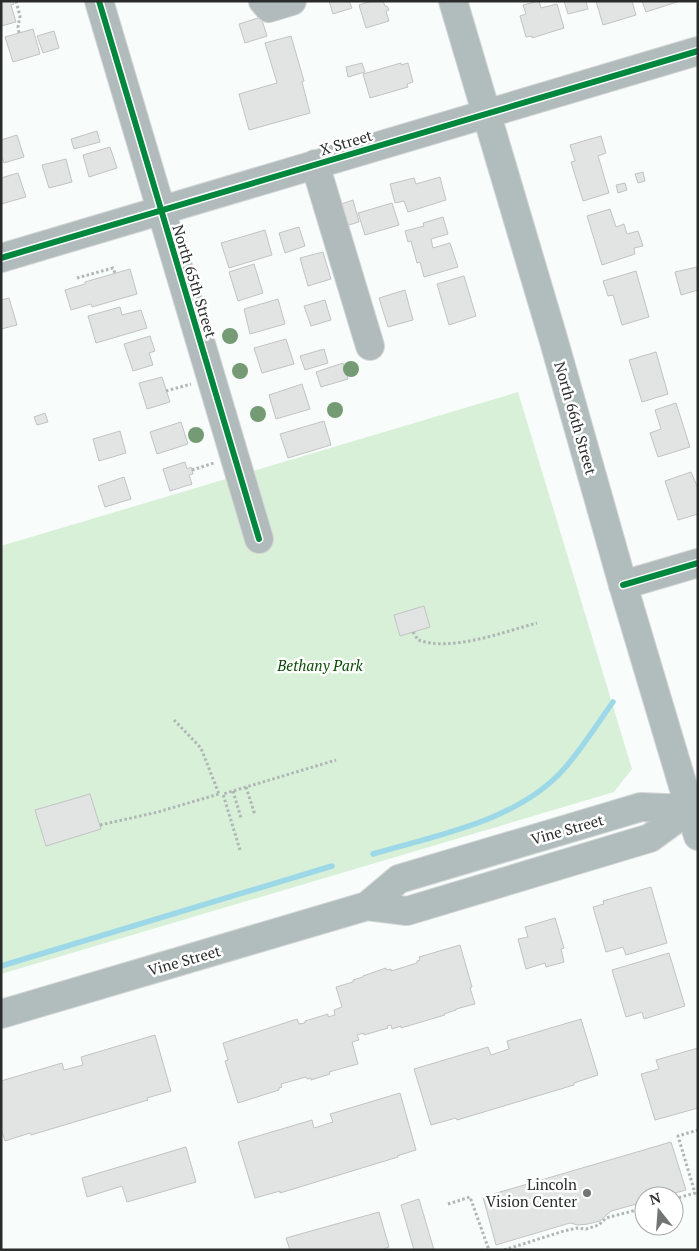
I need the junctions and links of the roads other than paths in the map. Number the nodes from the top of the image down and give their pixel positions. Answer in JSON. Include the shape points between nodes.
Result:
{"nodes":[{"id":1,"x":100,"y":1,"type":"edge"},
{"id":2,"x":262,"y":1,"type":"edge"},
{"id":3,"x":292,"y":1,"type":"edge"},
{"id":4,"x":453,"y":1,"type":"edge"},
{"id":5,"x":698,"y":51,"type":"edge"},
{"id":6,"x":486,"y":114,"type":"junction"},
{"id":7,"x":315,"y":164,"type":"junction"},
{"id":8,"x":161,"y":211,"type":"junction"},
{"id":9,"x":1,"y":258,"type":"edge"},
{"id":10,"x":370,"y":346,"type":"dead end"},
{"id":11,"x":259,"y":540,"type":"dead end"},
{"id":12,"x":698,"y":563,"type":"edge"},
{"id":13,"x":623,"y":586,"type":"junction"},
{"id":14,"x":694,"y":808,"type":"edge"},
{"id":15,"x":698,"y":836,"type":"edge"},
{"id":16,"x":1,"y":1014,"type":"edge"}],
"edges":[{"from":1,"to":8,"type":"street","name":"North 65th Street"},
{"from":2,"to":3,"type":"street","via":[[269,8]]},
{"from":4,"to":6,"type":"main road","name":"North 66th Street"},
{"from":5,"to":6,"type":"street","name":"X Street"},
{"from":6,"to":7,"type":"street","name":"X Street"},
{"from":6,"to":13,"type":"main road","name":"North 66th Street"},
{"from":7,"to":8,"type":"street","name":"X Street"},
{"from":7,"to":10,"type":"street"},
{"from":8,"to":9,"type":"street","name":"X Street"},
{"from":8,"to":11,"type":"street","name":"North 65th Street"},
{"from":12,"to":13,"type":"street"},
{"from":13,"to":14,"type":"main road","name":"North 66th Street"},
{"from":14,"to":15,"type":"main road","name":"North 66th Street"},
{"from":14,"to":16,"type":"main road","name":"Vine Street","via":[[650,838],[407,911],[367,906]]}]}
